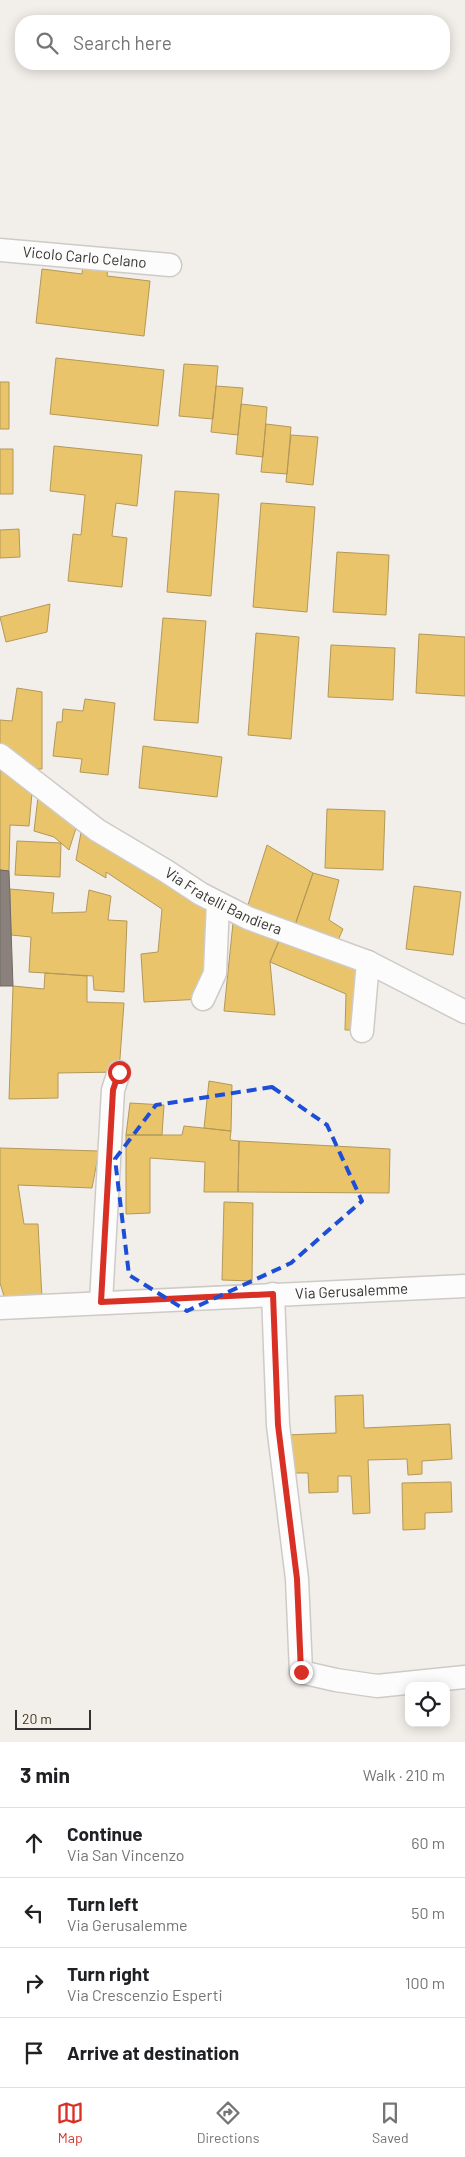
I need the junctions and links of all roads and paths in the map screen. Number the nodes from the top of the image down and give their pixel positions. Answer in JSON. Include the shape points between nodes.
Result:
{"nodes":[{"id":1,"x":0,"y":250,"type":"edge"},
{"id":2,"x":170,"y":265,"type":"dead end"},
{"id":3,"x":0,"y":755,"type":"edge"},
{"id":4,"x":218,"y":903,"type":"junction"},
{"id":5,"x":368,"y":962,"type":"junction"},
{"id":6,"x":203,"y":999,"type":"dead end"},
{"id":7,"x":465,"y":1012,"type":"edge"},
{"id":8,"x":362,"y":1031,"type":"dead end"},
{"id":9,"x":119,"y":1072,"type":"dead end"},
{"id":10,"x":465,"y":1286,"type":"edge"},
{"id":11,"x":273,"y":1294,"type":"junction"},
{"id":12,"x":101,"y":1302,"type":"junction"},
{"id":13,"x":0,"y":1308,"type":"edge"},
{"id":14,"x":465,"y":1677,"type":"edge"}],
"edges":[{"from":1,"to":2,"type":"street","name":"Vicolo Carlo Celano"},
{"from":3,"to":4,"type":"street","name":"Via Fratelli Bandiera","via":[[97,830]]},
{"from":4,"to":5,"type":"street","name":"Via Fratelli Bandiera","via":[[248,918]]},
{"from":4,"to":6,"type":"street","via":[[214,973]]},
{"from":5,"to":7,"type":"street","name":"Via Fratelli Bandiera"},
{"from":5,"to":8,"type":"street"},
{"from":9,"to":12,"type":"street","via":[[113,1090]]},
{"from":10,"to":11,"type":"street","name":"Via Gerusalemme"},
{"from":11,"to":12,"type":"street","name":"Via Gerusalemme"},
{"from":11,"to":14,"type":"street","via":[[278,1425],[297,1579],[301,1672],[377,1686]]},
{"from":12,"to":13,"type":"street","name":"Via Gerusalemme"}]}
